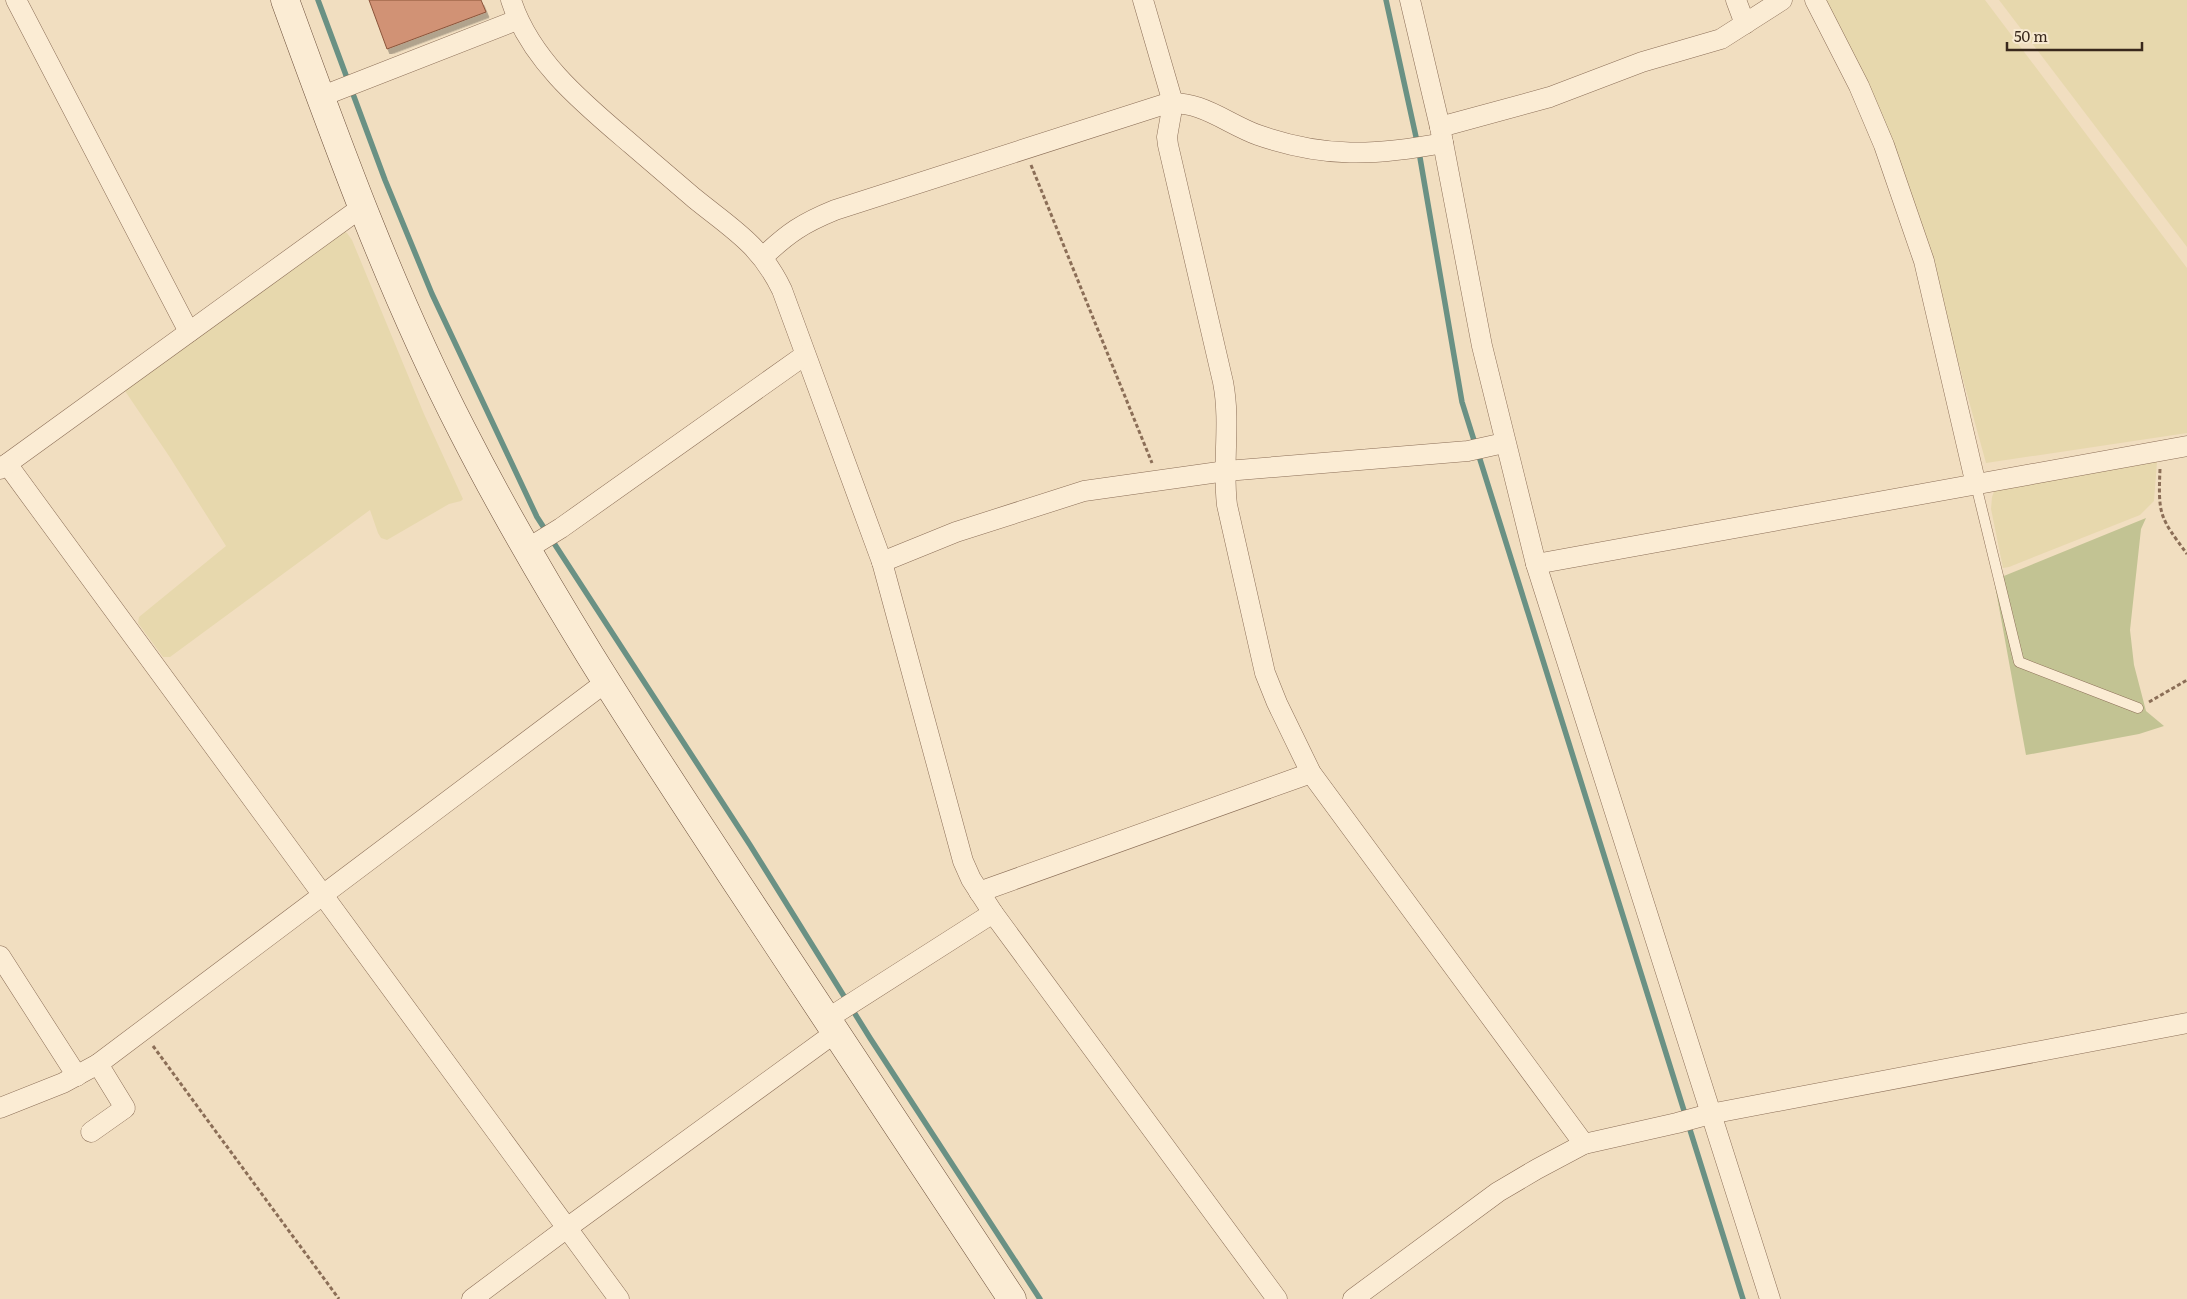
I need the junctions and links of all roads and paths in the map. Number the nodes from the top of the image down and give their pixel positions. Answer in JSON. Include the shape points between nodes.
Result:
{"nodes":[{"id":1,"x":16,"y":0,"type":"edge"},
{"id":2,"x":285,"y":0,"type":"edge"},
{"id":3,"x":511,"y":0,"type":"edge"},
{"id":4,"x":1143,"y":0,"type":"edge"},
{"id":5,"x":1410,"y":0,"type":"edge"},
{"id":6,"x":1736,"y":0,"type":"edge"},
{"id":7,"x":1782,"y":0,"type":"edge"},
{"id":8,"x":1815,"y":0,"type":"edge"},
{"id":9,"x":517,"y":20,"type":"junction"},
{"id":10,"x":1745,"y":24,"type":"junction"},
{"id":11,"x":320,"y":97,"type":"junction"},
{"id":12,"x":1172,"y":103,"type":"junction"},
{"id":13,"x":1437,"y":138,"type":"junction"},
{"id":14,"x":1024,"y":148,"type":"junction"},
{"id":15,"x":362,"y":207,"type":"junction"},
{"id":16,"x":763,"y":257,"type":"junction"},
{"id":17,"x":189,"y":332,"type":"junction"},
{"id":18,"x":805,"y":355,"type":"junction"},
{"id":19,"x":1499,"y":444,"type":"junction"},
{"id":20,"x":2187,"y":446,"type":"edge"},
{"id":21,"x":2161,"y":451,"type":"junction"},
{"id":22,"x":4,"y":467,"type":"edge"},
{"id":23,"x":1226,"y":471,"type":"junction"},
{"id":24,"x":1159,"y":480,"type":"junction"},
{"id":25,"x":1976,"y":485,"type":"junction"},
{"id":26,"x":535,"y":544,"type":"junction"},
{"id":27,"x":2187,"y":554,"type":"edge"},
{"id":28,"x":882,"y":562,"type":"junction"},
{"id":29,"x":1536,"y":564,"type":"junction"},
{"id":30,"x":2187,"y":680,"type":"edge"},
{"id":31,"x":606,"y":682,"type":"junction"},
{"id":32,"x":2138,"y":708,"type":"joint"},
{"id":33,"x":1311,"y":773,"type":"junction"},
{"id":34,"x":979,"y":892,"type":"junction"},
{"id":35,"x":323,"y":894,"type":"junction"},
{"id":36,"x":992,"y":913,"type":"junction"},
{"id":37,"x":1,"y":959,"type":"edge"},
{"id":38,"x":843,"y":1014,"type":"junction"},
{"id":39,"x":2187,"y":1023,"type":"edge"},
{"id":40,"x":142,"y":1031,"type":"junction"},
{"id":41,"x":98,"y":1064,"type":"junction"},
{"id":42,"x":77,"y":1076,"type":"junction"},
{"id":43,"x":0,"y":1108,"type":"edge"},
{"id":44,"x":1707,"y":1115,"type":"junction"},
{"id":45,"x":91,"y":1132,"type":"dead end"},
{"id":46,"x":1584,"y":1144,"type":"junction"},
{"id":47,"x":566,"y":1228,"type":"junction"},
{"id":48,"x":339,"y":1299,"type":"edge"},
{"id":49,"x":472,"y":1299,"type":"edge"},
{"id":50,"x":619,"y":1299,"type":"edge"},
{"id":51,"x":1012,"y":1299,"type":"edge"},
{"id":52,"x":1277,"y":1299,"type":"edge"},
{"id":53,"x":1353,"y":1299,"type":"edge"},
{"id":54,"x":1770,"y":1299,"type":"edge"}],
"edges":[{"from":1,"to":17,"type":"street"},
{"from":2,"to":11,"type":"street"},
{"from":3,"to":9,"type":"street"},
{"from":4,"to":12,"type":"street"},
{"from":5,"to":13,"type":"street"},
{"from":6,"to":10,"type":"street"},
{"from":7,"to":10,"type":"street"},
{"from":8,"to":25,"type":"street","via":[[1860,86],[1924,261]]},
{"from":9,"to":11,"type":"street"},
{"from":9,"to":16,"type":"street","via":[[541,56],[574,93]]},
{"from":10,"to":13,"type":"street","via":[[1721,39],[1642,62]]},
{"from":11,"to":15,"type":"street"},
{"from":12,"to":13,"type":"street","via":[[1197,106],[1258,135],[1310,150],[1366,154],[1405,149]]},
{"from":12,"to":14,"type":"street"},
{"from":12,"to":23,"type":"street","via":[[1168,145],[1225,390],[1228,421]]},
{"from":13,"to":19,"type":"street","via":[[1480,337]]},
{"from":14,"to":16,"type":"street","via":[[809,221],[788,234]]},
{"from":14,"to":24,"type":"path"},
{"from":15,"to":17,"type":"street"},
{"from":15,"to":26,"type":"street","via":[[419,344],[478,461]]},
{"from":16,"to":18,"type":"street","via":[[782,290]]},
{"from":17,"to":22,"type":"street"},
{"from":18,"to":26,"type":"street"},
{"from":18,"to":28,"type":"street"},
{"from":19,"to":23,"type":"street","via":[[1468,451]]},
{"from":19,"to":29,"type":"street"},
{"from":20,"to":21,"type":"street"},
{"from":21,"to":25,"type":"street"},
{"from":21,"to":27,"type":"path","via":[[2160,510],[2164,522]]},
{"from":22,"to":35,"type":"street"},
{"from":23,"to":24,"type":"street"},
{"from":23,"to":33,"type":"street","via":[[1228,505],[1265,673]]},
{"from":24,"to":28,"type":"street","via":[[1084,491],[956,532]]},
{"from":25,"to":29,"type":"street"},
{"from":25,"to":32,"type":"lane","via":[[2019,662]]},
{"from":26,"to":31,"type":"street"},
{"from":28,"to":34,"type":"street","via":[[963,861]]},
{"from":29,"to":44,"type":"street"},
{"from":30,"to":32,"type":"path"},
{"from":31,"to":35,"type":"street"},
{"from":31,"to":38,"type":"street"},
{"from":33,"to":34,"type":"street"},
{"from":33,"to":46,"type":"street"},
{"from":34,"to":36,"type":"street"},
{"from":35,"to":40,"type":"street"},
{"from":35,"to":47,"type":"street"},
{"from":36,"to":38,"type":"street"},
{"from":36,"to":52,"type":"street"},
{"from":37,"to":42,"type":"street"},
{"from":38,"to":47,"type":"street"},
{"from":38,"to":51,"type":"street"},
{"from":39,"to":44,"type":"street"},
{"from":40,"to":41,"type":"street"},
{"from":40,"to":48,"type":"path"},
{"from":41,"to":42,"type":"street"},
{"from":41,"to":45,"type":"street","via":[[125,1108]]},
{"from":42,"to":43,"type":"street"},
{"from":44,"to":46,"type":"street"},
{"from":44,"to":54,"type":"street"},
{"from":46,"to":53,"type":"street","via":[[1498,1192]]},
{"from":47,"to":49,"type":"street"},
{"from":47,"to":50,"type":"street"}]}
